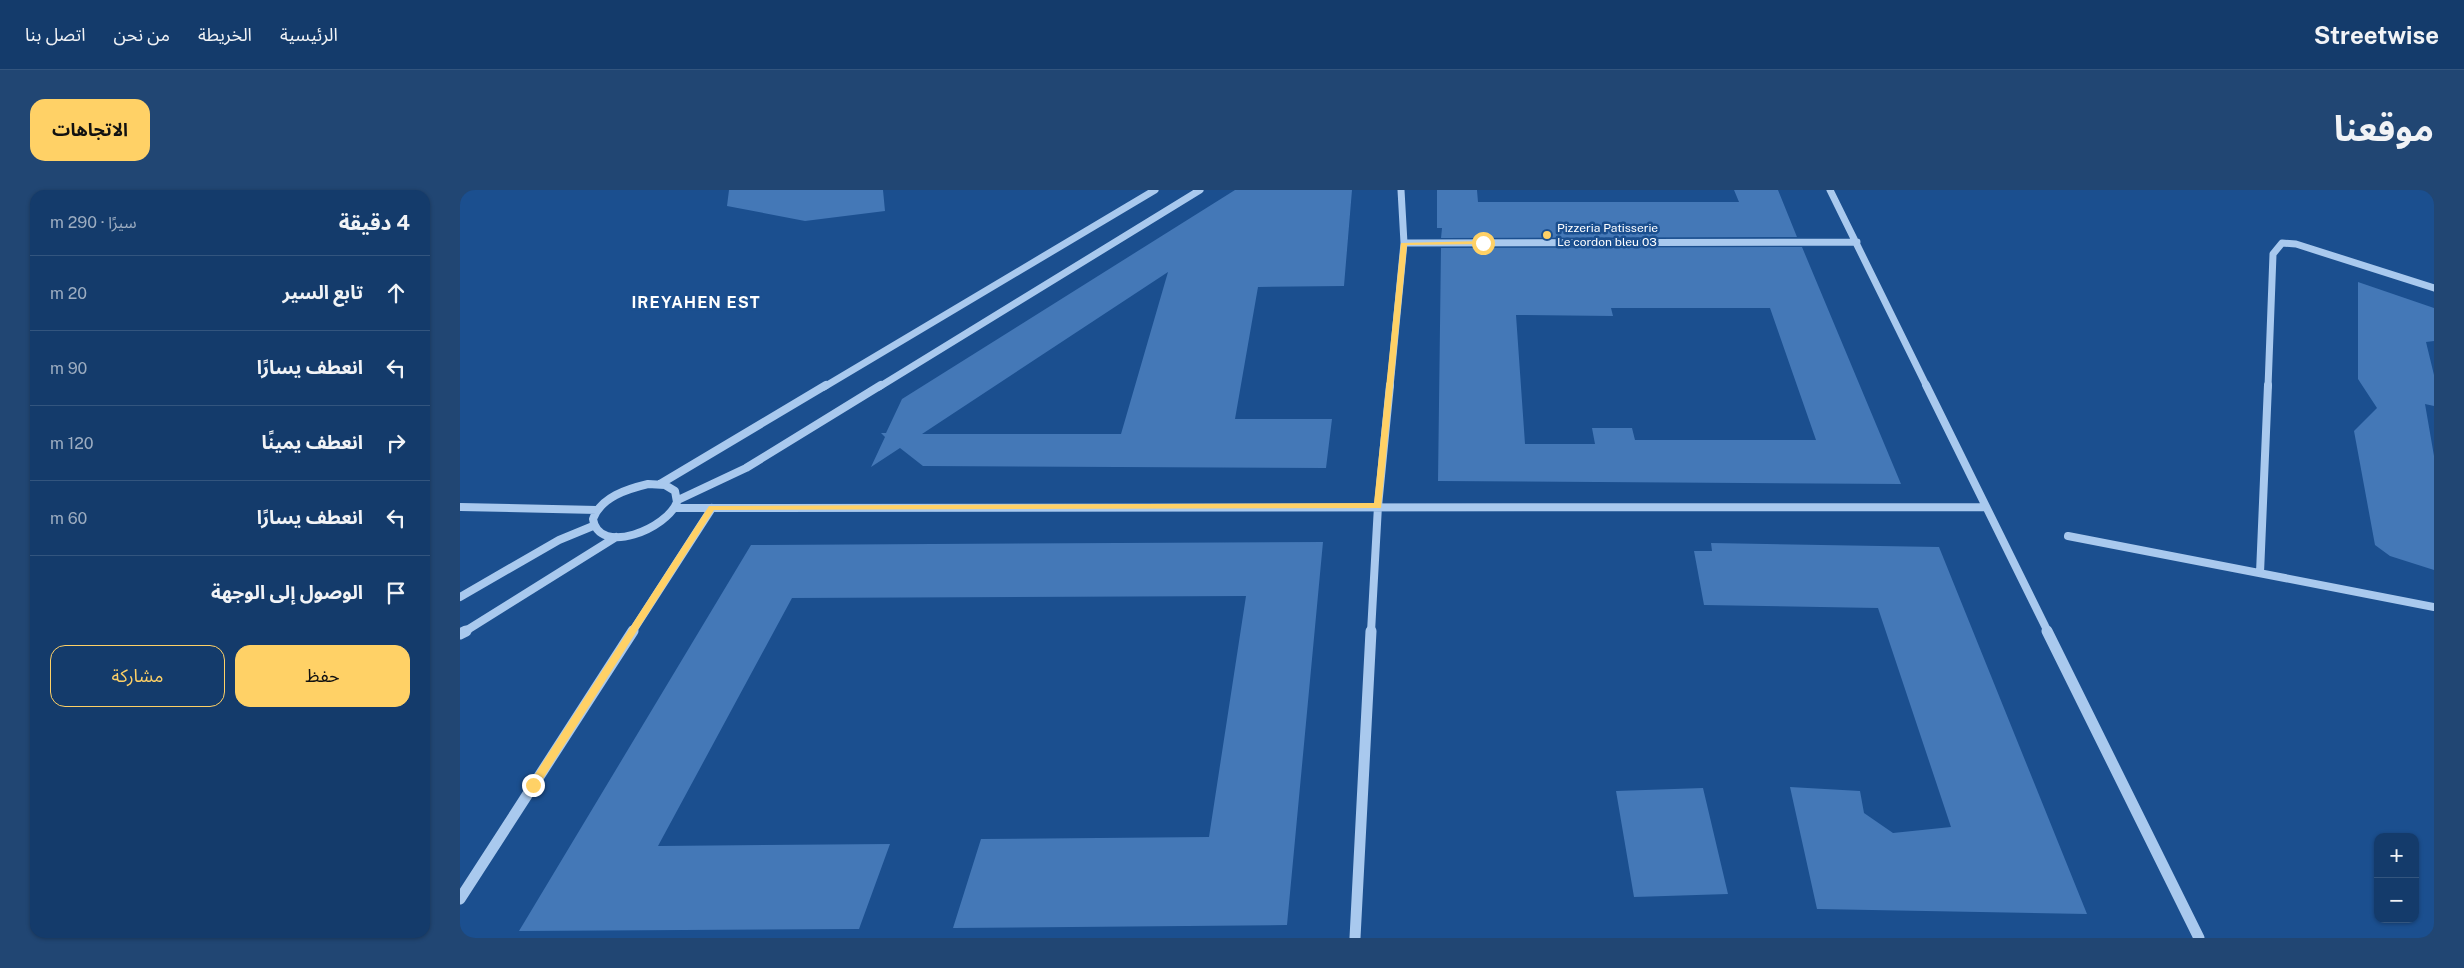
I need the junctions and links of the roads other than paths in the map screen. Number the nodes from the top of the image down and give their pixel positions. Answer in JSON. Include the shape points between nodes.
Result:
{"nodes":[{"id":1,"x":1155,"y":190,"type":"edge"},
{"id":2,"x":1200,"y":190,"type":"edge"},
{"id":3,"x":1401,"y":190,"type":"edge"},
{"id":4,"x":1830,"y":190,"type":"edge"},
{"id":5,"x":1857,"y":242,"type":"junction"},
{"id":6,"x":1404,"y":243,"type":"junction"},
{"id":7,"x":2434,"y":288,"type":"edge"},
{"id":8,"x":660,"y":484,"type":"junction"},
{"id":9,"x":677,"y":504,"type":"junction"},
{"id":10,"x":1378,"y":506,"type":"junction"},
{"id":11,"x":1985,"y":507,"type":"junction"},
{"id":12,"x":460,"y":508,"type":"edge"},
{"id":13,"x":712,"y":508,"type":"junction"},
{"id":14,"x":598,"y":510,"type":"junction"},
{"id":15,"x":593,"y":526,"type":"junction"},
{"id":16,"x":2068,"y":536,"type":"dead end"},
{"id":17,"x":616,"y":537,"type":"junction"},
{"id":18,"x":2260,"y":573,"type":"junction"},
{"id":19,"x":460,"y":598,"type":"edge"},
{"id":20,"x":2434,"y":607,"type":"edge"},
{"id":21,"x":460,"y":634,"type":"edge"},
{"id":22,"x":460,"y":899,"type":"edge"},
{"id":23,"x":1355,"y":938,"type":"edge"},
{"id":24,"x":2199,"y":938,"type":"edge"}],
"edges":[{"from":1,"to":8,"type":"street"},
{"from":2,"to":9,"type":"street","via":[[746,468]]},
{"from":3,"to":6,"type":"street"},
{"from":4,"to":5,"type":"street"},
{"from":5,"to":6,"type":"street"},
{"from":5,"to":11,"type":"street"},
{"from":6,"to":10,"type":"street"},
{"from":7,"to":18,"type":"street","via":[[2296,244],[2282,243],[2272,254]]},
{"from":8,"to":9,"type":"street","via":[[677,492]]},
{"from":8,"to":14,"type":"street","via":[[634,487],[619,493]]},
{"from":9,"to":13,"type":"street"},
{"from":9,"to":17,"type":"street","via":[[668,517],[644,531]]},
{"from":10,"to":11,"type":"street"},
{"from":10,"to":13,"type":"street"},
{"from":10,"to":23,"type":"street"},
{"from":11,"to":24,"type":"street"},
{"from":12,"to":14,"type":"street"},
{"from":13,"to":22,"type":"street"},
{"from":14,"to":15,"type":"street"},
{"from":15,"to":17,"type":"street","via":[[605,536]]},
{"from":15,"to":19,"type":"street","via":[[560,540]]},
{"from":16,"to":18,"type":"street"},
{"from":17,"to":21,"type":"street"},
{"from":18,"to":20,"type":"street"}]}
